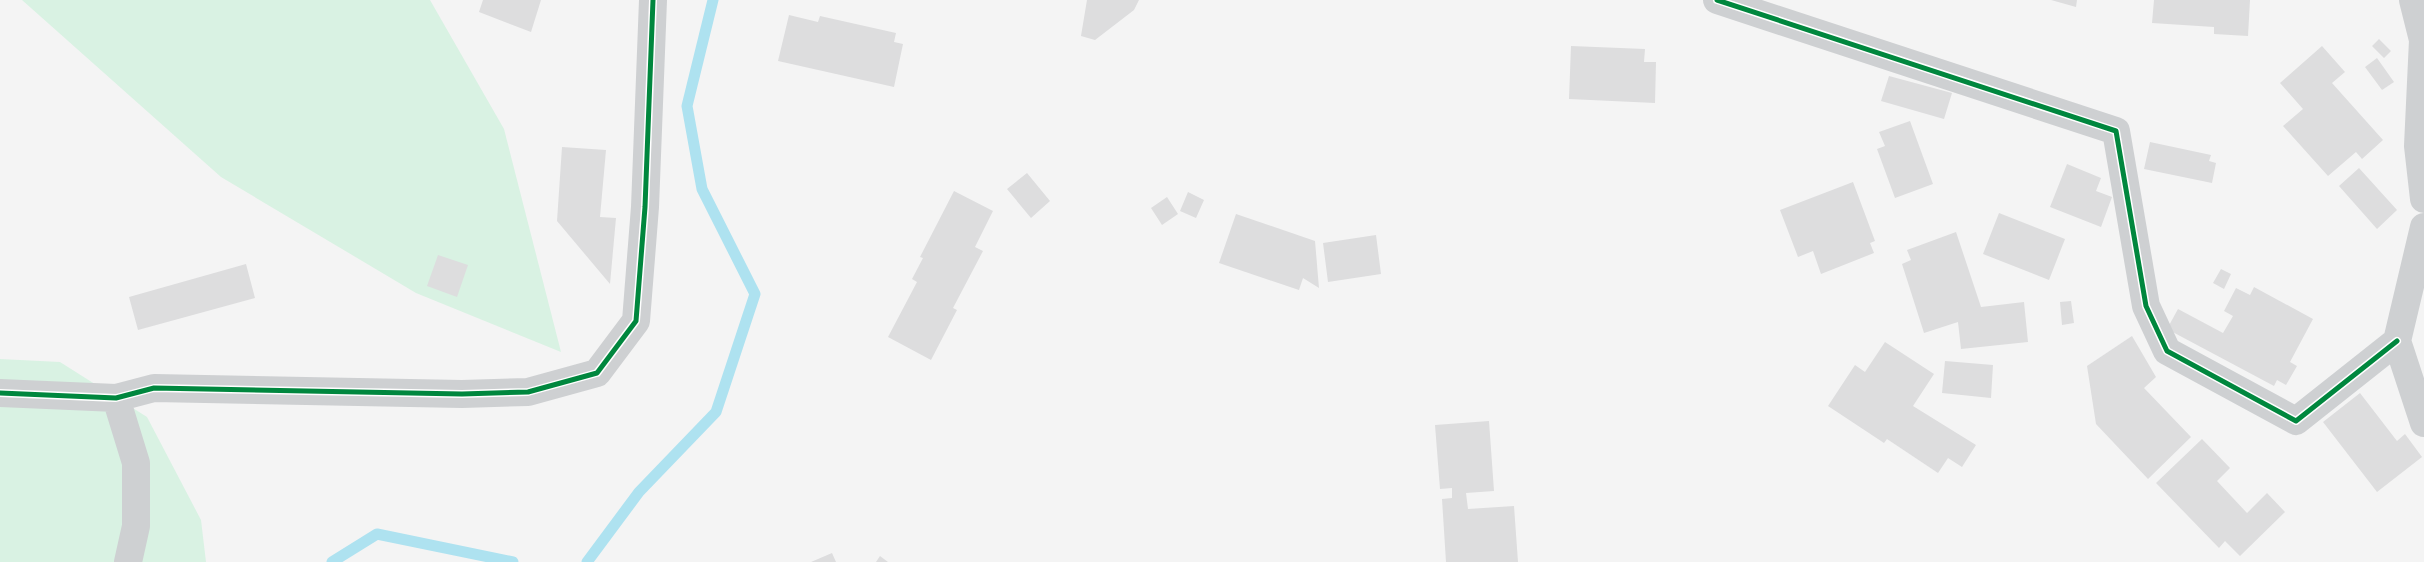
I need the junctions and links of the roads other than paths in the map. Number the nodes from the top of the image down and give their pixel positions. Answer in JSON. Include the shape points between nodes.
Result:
{"nodes":[{"id":1,"x":653,"y":0,"type":"edge"},
{"id":2,"x":1717,"y":0,"type":"edge"},
{"id":3,"x":2413,"y":0,"type":"edge"},
{"id":4,"x":2424,"y":199,"type":"edge"},
{"id":5,"x":2424,"y":227,"type":"edge"},
{"id":6,"x":2397,"y":340,"type":"junction"},
{"id":7,"x":0,"y":393,"type":"edge"},
{"id":8,"x":116,"y":398,"type":"junction"},
{"id":9,"x":2424,"y":423,"type":"edge"},
{"id":10,"x":128,"y":562,"type":"edge"}],
"edges":[{"from":1,"to":8,"type":"street","via":[[645,207],[636,320],[597,374],[528,392],[462,394],[154,388]]},
{"from":2,"to":6,"type":"street","via":[[2116,131],[2146,306],[2167,351],[2296,421]]},
{"from":3,"to":4,"type":"street","via":[[2422,40],[2418,146]]},
{"from":5,"to":6,"type":"street"},
{"from":6,"to":9,"type":"street"},
{"from":7,"to":8,"type":"street"},
{"from":8,"to":10,"type":"street","via":[[136,463],[136,526]]}]}
